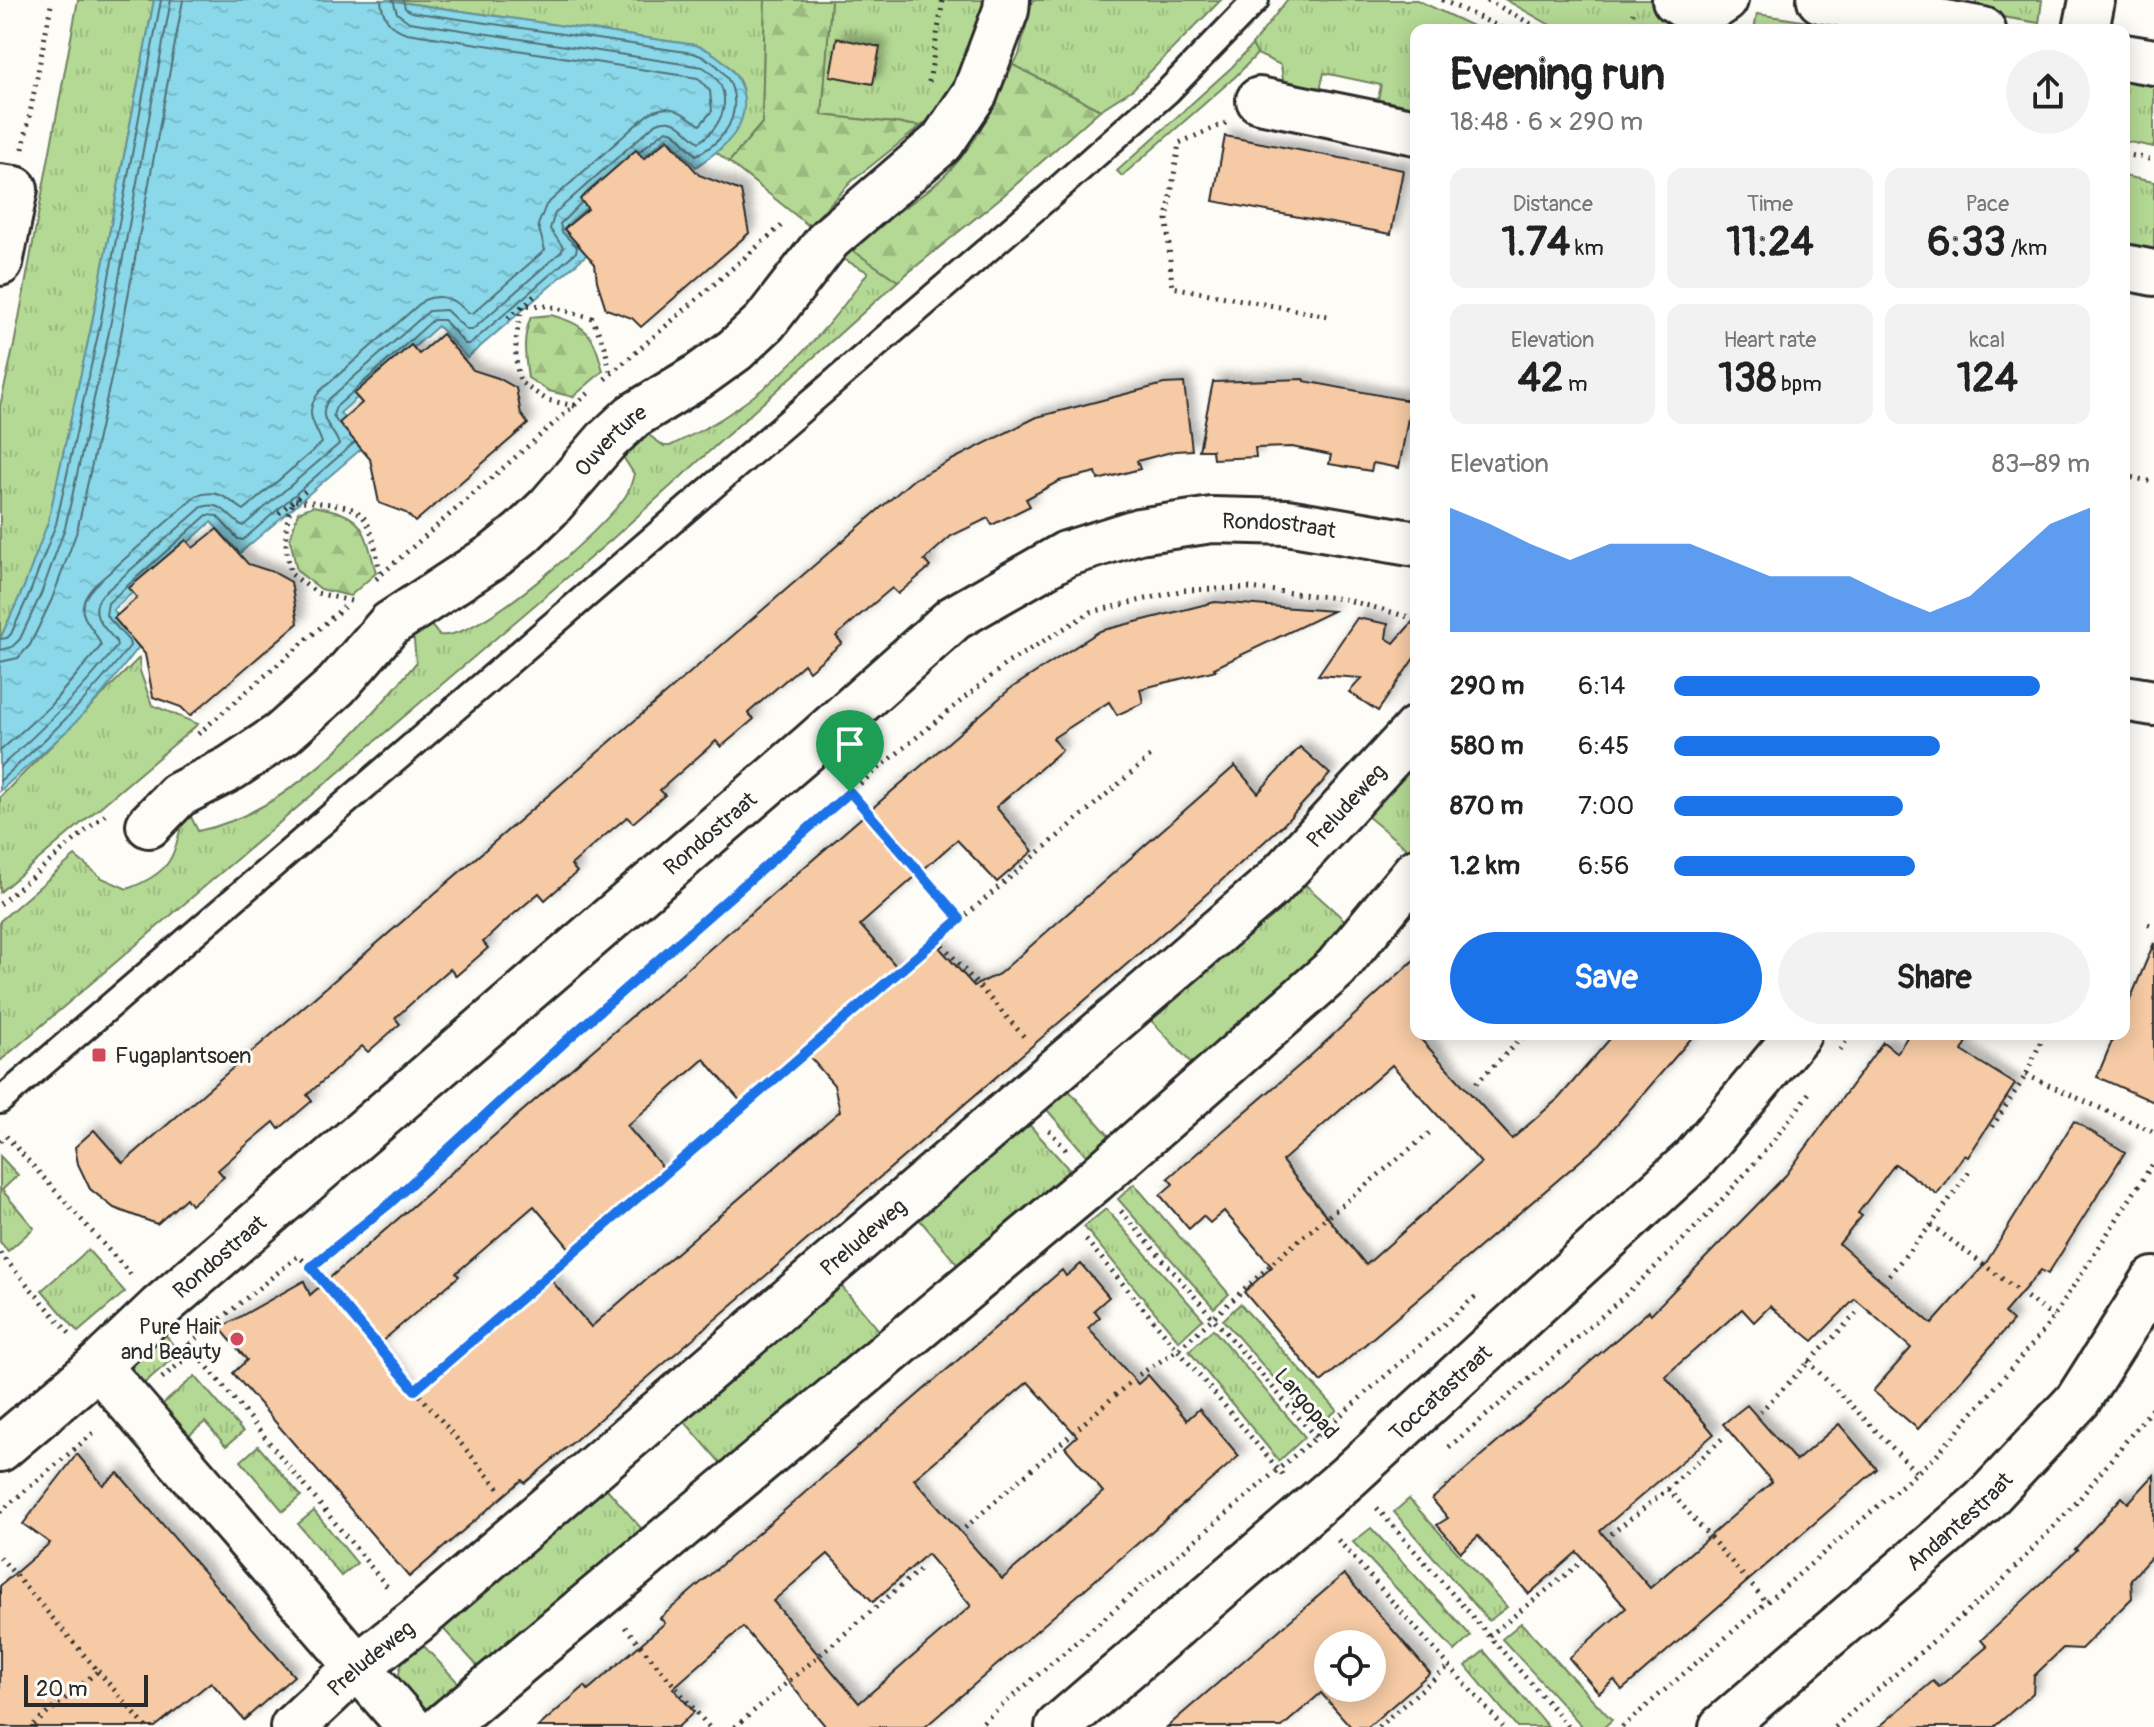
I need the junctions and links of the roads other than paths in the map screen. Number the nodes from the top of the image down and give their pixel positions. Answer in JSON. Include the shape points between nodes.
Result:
{"nodes":[{"id":1,"x":1007,"y":0,"type":"edge"},
{"id":2,"x":1256,"y":0,"type":"edge"},
{"id":3,"x":1820,"y":0,"type":"edge"},
{"id":4,"x":2092,"y":0,"type":"edge"},
{"id":5,"x":1950,"y":24,"type":"edge"},
{"id":6,"x":2087,"y":24,"type":"edge"},
{"id":7,"x":2130,"y":58,"type":"edge"},
{"id":8,"x":2154,"y":62,"type":"edge"},
{"id":9,"x":1244,"y":111,"type":"road end"},
{"id":10,"x":1410,"y":131,"type":"edge"},
{"id":11,"x":8,"y":188,"type":"edge"},
{"id":12,"x":0,"y":263,"type":"edge"},
{"id":13,"x":2130,"y":268,"type":"edge"},
{"id":14,"x":2154,"y":273,"type":"edge"},
{"id":15,"x":1410,"y":543,"type":"edge"},
{"id":16,"x":2130,"y":699,"type":"edge"},
{"id":17,"x":2154,"y":703,"type":"edge"},
{"id":18,"x":1410,"y":736,"type":"edge"},
{"id":19,"x":132,"y":816,"type":"road end"},
{"id":20,"x":1410,"y":878,"type":"edge"},
{"id":21,"x":1793,"y":1040,"type":"edge"},
{"id":22,"x":0,"y":1101,"type":"edge"},
{"id":23,"x":2154,"y":1280,"type":"edge"},
{"id":24,"x":98,"y":1366,"type":"junction"},
{"id":25,"x":0,"y":1449,"type":"edge"},
{"id":26,"x":358,"y":1666,"type":"junction"},
{"id":27,"x":293,"y":1727,"type":"edge"},
{"id":28,"x":410,"y":1727,"type":"edge"},
{"id":29,"x":442,"y":1727,"type":"edge"},
{"id":30,"x":1058,"y":1727,"type":"edge"},
{"id":31,"x":1722,"y":1727,"type":"edge"}],
"edges":[{"from":1,"to":19,"type":"street","name":"Ouverture","via":[[975,93],[942,142],[829,239],[765,322],[735,350],[633,416],[522,533],[390,624],[336,686],[282,734],[231,768]]},
{"from":2,"to":22,"type":"lane","via":[[1168,91],[1052,194]]},
{"from":3,"to":5,"type":"street"},
{"from":4,"to":6,"type":"street"},
{"from":7,"to":8,"type":"street"},
{"from":9,"to":10,"type":"street"},
{"from":11,"to":12,"type":"street"},
{"from":13,"to":14,"type":"street"},
{"from":15,"to":24,"type":"street","name":"Rondostraat","via":[[1287,522],[1212,520],[1139,531],[1066,554],[954,618]]},
{"from":16,"to":17,"type":"street"},
{"from":18,"to":26,"type":"street","name":"Preludeweg","via":[[1274,883]]},
{"from":20,"to":29,"type":"street","via":[[1336,968],[1094,1181]]},
{"from":21,"to":30,"type":"street","name":"Toccatastraat","via":[[1694,1159],[1349,1476]]},
{"from":23,"to":31,"type":"street","name":"Andantestraat","via":[[2078,1400],[1983,1502]]},
{"from":24,"to":25,"type":"street","name":"Rondostraat"},
{"from":24,"to":26,"type":"street"},
{"from":26,"to":27,"type":"street","name":"Preludeweg"},
{"from":26,"to":28,"type":"street"}]}
